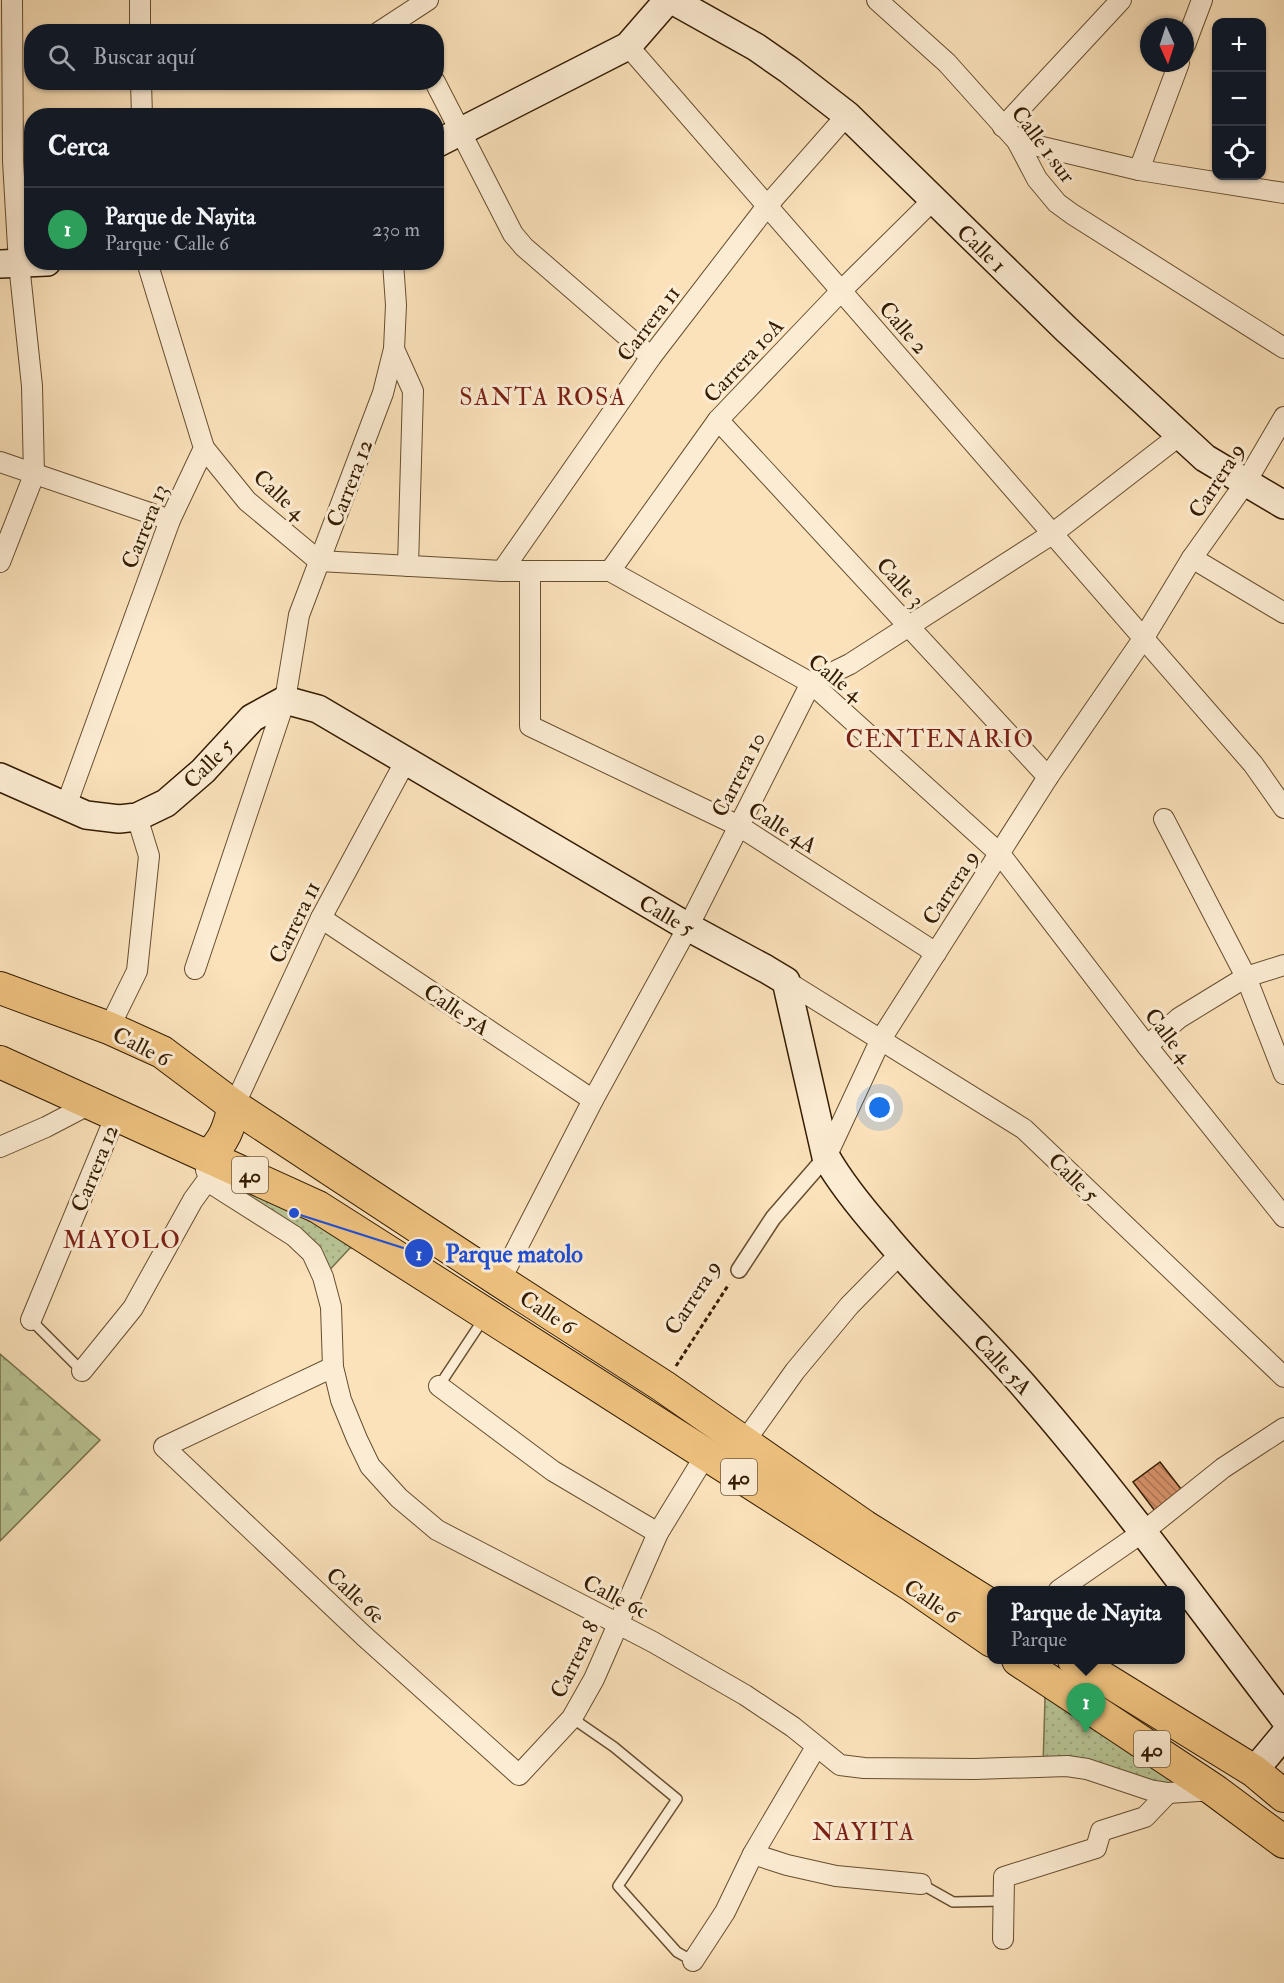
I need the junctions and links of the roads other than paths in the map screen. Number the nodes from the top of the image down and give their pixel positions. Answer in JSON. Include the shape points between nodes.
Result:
{"nodes":[{"id":1,"x":12,"y":0,"type":"edge"},
{"id":2,"x":140,"y":0,"type":"edge"},
{"id":3,"x":428,"y":0,"type":"edge"},
{"id":4,"x":668,"y":0,"type":"edge"},
{"id":5,"x":672,"y":0,"type":"edge"},
{"id":6,"x":877,"y":0,"type":"edge"},
{"id":7,"x":1121,"y":0,"type":"edge"},
{"id":8,"x":1202,"y":0,"type":"edge"},
{"id":9,"x":1194,"y":21,"type":"edge"},
{"id":10,"x":140,"y":24,"type":"edge"},
{"id":11,"x":407,"y":24,"type":"edge"},
{"id":12,"x":15,"y":29,"type":"edge"},
{"id":13,"x":628,"y":46,"type":"junction"},
{"id":14,"x":1176,"y":72,"type":"edge"},
{"id":15,"x":141,"y":90,"type":"edge"},
{"id":16,"x":437,"y":90,"type":"edge"},
{"id":17,"x":142,"y":108,"type":"edge"},
{"id":18,"x":441,"y":108,"type":"edge"},
{"id":19,"x":847,"y":115,"type":"junction"},
{"id":20,"x":444,"y":121,"type":"edge"},
{"id":21,"x":1010,"y":134,"type":"junction"},
{"id":22,"x":448,"y":139,"type":"edge"},
{"id":23,"x":1140,"y":170,"type":"junction"},
{"id":24,"x":1284,"y":194,"type":"edge"},
{"id":25,"x":933,"y":200,"type":"junction"},
{"id":26,"x":767,"y":206,"type":"junction"},
{"id":27,"x":24,"y":263,"type":"edge"},
{"id":28,"x":9,"y":264,"type":"edge"},
{"id":29,"x":149,"y":270,"type":"edge"},
{"id":30,"x":394,"y":270,"type":"edge"},
{"id":31,"x":841,"y":291,"type":"junction"},
{"id":32,"x":1284,"y":348,"type":"edge"},
{"id":33,"x":394,"y":349,"type":"junction"},
{"id":34,"x":651,"y":357,"type":"junction"},
{"id":35,"x":1284,"y":417,"type":"edge"},
{"id":36,"x":718,"y":420,"type":"junction"},
{"id":37,"x":1180,"y":435,"type":"junction"},
{"id":38,"x":204,"y":448,"type":"junction"},
{"id":39,"x":0,"y":462,"type":"edge"},
{"id":40,"x":34,"y":475,"type":"junction"},
{"id":41,"x":1246,"y":482,"type":"junction"},
{"id":42,"x":1284,"y":505,"type":"edge"},
{"id":43,"x":170,"y":520,"type":"junction"},
{"id":44,"x":1052,"y":534,"type":"junction"},
{"id":45,"x":1192,"y":558,"type":"junction"},
{"id":46,"x":319,"y":561,"type":"junction"},
{"id":47,"x":0,"y":562,"type":"edge"},
{"id":48,"x":408,"y":566,"type":"junction"},
{"id":49,"x":502,"y":571,"type":"junction"},
{"id":50,"x":530,"y":571,"type":"junction"},
{"id":51,"x":610,"y":571,"type":"junction"},
{"id":52,"x":1284,"y":613,"type":"edge"},
{"id":53,"x":909,"y":627,"type":"junction"},
{"id":54,"x":1143,"y":639,"type":"junction"},
{"id":55,"x":811,"y":683,"type":"junction"},
{"id":56,"x":285,"y":700,"type":"junction"},
{"id":57,"x":405,"y":762,"type":"junction"},
{"id":58,"x":0,"y":777,"type":"edge"},
{"id":59,"x":1048,"y":777,"type":"junction"},
{"id":60,"x":66,"y":806,"type":"junction"},
{"id":61,"x":1284,"y":808,"type":"edge"},
{"id":62,"x":137,"y":817,"type":"junction"},
{"id":63,"x":1164,"y":819,"type":"dead end"},
{"id":64,"x":739,"y":826,"type":"junction"},
{"id":65,"x":1000,"y":854,"type":"junction"},
{"id":66,"x":321,"y":918,"type":"junction"},
{"id":67,"x":688,"y":927,"type":"junction"},
{"id":68,"x":936,"y":953,"type":"junction"},
{"id":69,"x":1284,"y":965,"type":"edge"},
{"id":70,"x":195,"y":969,"type":"dead end"},
{"id":71,"x":1246,"y":977,"type":"junction"},
{"id":72,"x":786,"y":981,"type":"junction"},
{"id":73,"x":4,"y":996,"type":"edge"},
{"id":74,"x":109,"y":1028,"type":"junction"},
{"id":75,"x":881,"y":1039,"type":"junction"},
{"id":76,"x":1147,"y":1046,"type":"junction"},
{"id":77,"x":0,"y":1062,"type":"edge"},
{"id":78,"x":1284,"y":1074,"type":"edge"},
{"id":79,"x":593,"y":1100,"type":"junction"},
{"id":80,"x":234,"y":1106,"type":"junction"},
{"id":81,"x":104,"y":1109,"type":"junction"},
{"id":82,"x":0,"y":1147,"type":"edge"},
{"id":83,"x":826,"y":1157,"type":"junction"},
{"id":84,"x":209,"y":1167,"type":"junction"},
{"id":85,"x":1284,"y":1217,"type":"edge"},
{"id":86,"x":900,"y":1254,"type":"junction"},
{"id":87,"x":739,"y":1270,"type":"road end"},
{"id":88,"x":500,"y":1281,"type":"junction"},
{"id":89,"x":486,"y":1313,"type":"junction"},
{"id":90,"x":32,"y":1320,"type":"joint"},
{"id":91,"x":333,"y":1367,"type":"junction"},
{"id":92,"x":82,"y":1371,"type":"joint"},
{"id":93,"x":1284,"y":1377,"type":"edge"},
{"id":94,"x":439,"y":1386,"type":"joint"},
{"id":95,"x":1284,"y":1428,"type":"edge"},
{"id":96,"x":745,"y":1441,"type":"junction"},
{"id":97,"x":705,"y":1456,"type":"junction"},
{"id":98,"x":1143,"y":1532,"type":"junction"},
{"id":99,"x":658,"y":1533,"type":"junction"},
{"id":100,"x":1065,"y":1586,"type":"edge"},
{"id":101,"x":1184,"y":1586,"type":"edge"},
{"id":102,"x":1185,"y":1587,"type":"edge"},
{"id":103,"x":987,"y":1603,"type":"edge"},
{"id":104,"x":617,"y":1624,"type":"junction"},
{"id":105,"x":987,"y":1638,"type":"edge"},
{"id":106,"x":1025,"y":1664,"type":"edge"},
{"id":107,"x":1082,"y":1664,"type":"edge"},
{"id":108,"x":572,"y":1718,"type":"junction"},
{"id":109,"x":1284,"y":1718,"type":"edge"},
{"id":110,"x":1284,"y":1735,"type":"edge"},
{"id":111,"x":816,"y":1747,"type":"junction"},
{"id":112,"x":1254,"y":1771,"type":"junction"},
{"id":113,"x":519,"y":1775,"type":"joint"},
{"id":114,"x":1214,"y":1790,"type":"junction"},
{"id":115,"x":1168,"y":1793,"type":"junction"},
{"id":116,"x":1284,"y":1796,"type":"edge"},
{"id":117,"x":1284,"y":1842,"type":"edge"},
{"id":118,"x":753,"y":1854,"type":"junction"},
{"id":119,"x":921,"y":1884,"type":"joint"},
{"id":120,"x":1004,"y":1901,"type":"junction"},
{"id":121,"x":1004,"y":1939,"type":"dead end"},
{"id":122,"x":693,"y":1961,"type":"joint"}],
"edges":[{"from":1,"to":12,"type":"street"},
{"from":2,"to":10,"type":"street"},
{"from":3,"to":11,"type":"street"},
{"from":4,"to":13,"type":"main road"},
{"from":5,"to":19,"type":"main road","name":"Calle 1","via":[[756,48]]},
{"from":6,"to":21,"type":"street","name":"Calle 1 sur","via":[[947,63]]},
{"from":7,"to":21,"type":"street"},
{"from":8,"to":9,"type":"street"},
{"from":12,"to":28,"type":"street"},
{"from":13,"to":22,"type":"main road"},
{"from":13,"to":26,"type":"street","name":"Calle 2"},
{"from":14,"to":23,"type":"street"},
{"from":15,"to":17,"type":"street"},
{"from":16,"to":18,"type":"street"},
{"from":19,"to":25,"type":"main road","name":"Calle 1"},
{"from":19,"to":26,"type":"street","name":"Carrera 11"},
{"from":20,"to":22,"type":"street"},
{"from":21,"to":23,"type":"street"},
{"from":21,"to":32,"type":"street","name":"Calle 1 sur","via":[[1037,178],[1065,208]]},
{"from":22,"to":34,"type":"street","via":[[524,247]]},
{"from":23,"to":24,"type":"street"},
{"from":25,"to":31,"type":"street","name":"Carrera 10A"},
{"from":25,"to":37,"type":"main road","name":"Calle 1"},
{"from":26,"to":31,"type":"street","name":"Calle 2"},
{"from":26,"to":34,"type":"street","name":"Carrera 11"},
{"from":27,"to":28,"type":"main road"},
{"from":28,"to":40,"type":"street","via":[[32,386]]},
{"from":29,"to":38,"type":"street"},
{"from":30,"to":33,"type":"street","name":"Carrera 12"},
{"from":31,"to":36,"type":"street","name":"Carrera 10A"},
{"from":31,"to":44,"type":"street","name":"Calle 2"},
{"from":33,"to":46,"type":"street","name":"Carrera 12","via":[[383,393]]},
{"from":33,"to":48,"type":"street","via":[[413,391]]},
{"from":34,"to":49,"type":"street","name":"Carrera 11"},
{"from":35,"to":41,"type":"street","name":"Carrera 9"},
{"from":36,"to":51,"type":"street","name":"Carrera 10A"},
{"from":36,"to":53,"type":"street","name":"Calle 3"},
{"from":37,"to":41,"type":"main road","name":"Calle 1","via":[[1205,458]]},
{"from":37,"to":44,"type":"street"},
{"from":38,"to":43,"type":"street","name":"Carrera 13"},
{"from":38,"to":46,"type":"street","name":"Calle 4","via":[[247,501]]},
{"from":39,"to":40,"type":"street"},
{"from":40,"to":43,"type":"street"},
{"from":40,"to":47,"type":"street"},
{"from":41,"to":42,"type":"main road","name":"Calle 1"},
{"from":41,"to":45,"type":"street","name":"Carrera 9"},
{"from":43,"to":60,"type":"street","name":"Carrera 13"},
{"from":44,"to":53,"type":"street"},
{"from":44,"to":54,"type":"street","name":"Calle 2"},
{"from":45,"to":52,"type":"street"},
{"from":45,"to":54,"type":"street","name":"Carrera 9"},
{"from":46,"to":48,"type":"street","name":"Calle 4"},
{"from":46,"to":56,"type":"street","name":"Carrera 12","via":[[299,615]]},
{"from":48,"to":49,"type":"street","name":"Calle 4"},
{"from":49,"to":50,"type":"street","name":"Calle 4"},
{"from":50,"to":51,"type":"street","name":"Calle 4"},
{"from":50,"to":64,"type":"street","name":"Calle 4A","via":[[530,726]]},
{"from":51,"to":55,"type":"street","name":"Calle 4"},
{"from":53,"to":55,"type":"street"},
{"from":53,"to":59,"type":"street","name":"Calle 3"},
{"from":54,"to":59,"type":"street","name":"Carrera 9"},
{"from":54,"to":61,"type":"street","name":"Calle 2","via":[[1253,764]]},
{"from":55,"to":64,"type":"street","name":"Carrera 10"},
{"from":55,"to":65,"type":"street","name":"Calle 4"},
{"from":56,"to":57,"type":"main road","name":"Calle 5","via":[[318,709]]},
{"from":56,"to":62,"type":"main road","name":"Calle 5","via":[[252,718],[203,771],[166,803]]},
{"from":56,"to":70,"type":"street","name":"Carrera 12"},
{"from":57,"to":66,"type":"street","name":"Carrera 11"},
{"from":57,"to":67,"type":"main road","name":"Calle 5"},
{"from":58,"to":60,"type":"main road","name":"Calle 5"},
{"from":59,"to":65,"type":"street","name":"Carrera 9"},
{"from":60,"to":62,"type":"main road","name":"Calle 5","via":[[86,815]]},
{"from":62,"to":74,"type":"street","via":[[149,856],[137,971]]},
{"from":63,"to":71,"type":"street"},
{"from":64,"to":67,"type":"street","name":"Carrera 10"},
{"from":64,"to":68,"type":"street","name":"Calle 4A"},
{"from":65,"to":68,"type":"street","name":"Carrera 9"},
{"from":65,"to":76,"type":"street","name":"Calle 4"},
{"from":66,"to":79,"type":"street","name":"Calle 5A"},
{"from":66,"to":80,"type":"street","name":"Carrera 11"},
{"from":67,"to":72,"type":"main road","name":"Calle 5"},
{"from":67,"to":79,"type":"street","name":"Carrera 10"},
{"from":68,"to":75,"type":"street","name":"Carrera 9"},
{"from":69,"to":71,"type":"street"},
{"from":71,"to":76,"type":"street","via":[[1179,1018]]},
{"from":71,"to":78,"type":"street"},
{"from":72,"to":75,"type":"street","name":"Calle 5"},
{"from":72,"to":83,"type":"main road","name":"Calle 5A"},
{"from":73,"to":74,"type":"highway","name":"Calle 6","number":"40"},
{"from":74,"to":80,"type":"highway","name":"Calle 6","number":"40","via":[[162,1052]]},
{"from":75,"to":83,"type":"street","name":"Carrera 9"},
{"from":75,"to":93,"type":"street","name":"Calle 5","via":[[1024,1129]]},
{"from":76,"to":85,"type":"street","name":"Calle 4"},
{"from":77,"to":81,"type":"highway","name":"Calle 6","number":"40"},
{"from":79,"to":88,"type":"street","name":"Carrera 10"},
{"from":80,"to":84,"type":"highway","via":[[227,1135]]},
{"from":80,"to":88,"type":"highway","name":"Calle 6","number":"40"},
{"from":81,"to":82,"type":"street"},
{"from":81,"to":84,"type":"highway","name":"Calle 6","number":"40"},
{"from":81,"to":90,"type":"street","name":"Carrera 12"},
{"from":83,"to":86,"type":"main road","name":"Calle 5A","via":[[854,1199]]},
{"from":83,"to":87,"type":"street","name":"Carrera 9","via":[[773,1218]]},
{"from":84,"to":89,"type":"highway","name":"Calle 6","number":"40","via":[[318,1207]]},
{"from":84,"to":91,"type":"street","name":"Calle 6c","via":[[212,1185],[294,1236],[312,1253],[331,1307]]},
{"from":84,"to":92,"type":"street","via":[[133,1308]]},
{"from":86,"to":96,"type":"street","via":[[849,1306],[795,1371]]},
{"from":86,"to":98,"type":"main road","name":"Calle 5A","via":[[1029,1391]]},
{"from":88,"to":96,"type":"highway","name":"Calle 6","number":"40"},
{"from":89,"to":94,"type":"lane"},
{"from":89,"to":97,"type":"highway","name":"Calle 6","number":"40"},
{"from":90,"to":92,"type":"lane"},
{"from":91,"to":104,"type":"street","name":"Calle 6c","via":[[341,1400],[370,1467],[399,1498],[437,1530]]},
{"from":91,"to":113,"type":"street","name":"Calle 6e","via":[[164,1447],[364,1636]]},
{"from":94,"to":99,"type":"street","via":[[552,1471]]},
{"from":95,"to":98,"type":"street","via":[[1223,1468]]},
{"from":96,"to":103,"type":"highway","name":"Calle 6","number":"40","via":[[864,1526]]},
{"from":97,"to":99,"type":"street","name":"Carrera 8"},
{"from":97,"to":105,"type":"highway","name":"Calle 6","number":"40"},
{"from":98,"to":100,"type":"street"},
{"from":98,"to":101,"type":"main road","name":"Calle 5A"},
{"from":99,"to":104,"type":"street","name":"Carrera 8"},
{"from":102,"to":109,"type":"main road","name":"Calle 5A"},
{"from":104,"to":108,"type":"street","name":"Carrera 8","via":[[594,1679]]},
{"from":104,"to":111,"type":"street","name":"Calle 6c","via":[[745,1695]]},
{"from":106,"to":114,"type":"highway","number":"40"},
{"from":107,"to":112,"type":"highway","number":"40"},
{"from":108,"to":113,"type":"street","name":"Carrera 8"},
{"from":108,"to":122,"type":"lane","via":[[677,1799],[618,1886],[677,1952]]},
{"from":110,"to":112,"type":"main road"},
{"from":111,"to":115,"type":"street","name":"Calle 6c","via":[[840,1765],[975,1769],[1067,1766]]},
{"from":111,"to":118,"type":"street"},
{"from":112,"to":116,"type":"highway","number":"40"},
{"from":114,"to":115,"type":"street","name":"Calle 6c"},
{"from":114,"to":117,"type":"highway","number":"40"},
{"from":115,"to":120,"type":"street","via":[[1145,1817],[1101,1831],[1096,1848],[1004,1877]]},
{"from":118,"to":119,"type":"street","via":[[836,1876]]},
{"from":118,"to":122,"type":"street","via":[[725,1912]]},
{"from":119,"to":120,"type":"lane","via":[[953,1902]]},
{"from":120,"to":121,"type":"street"}]}
